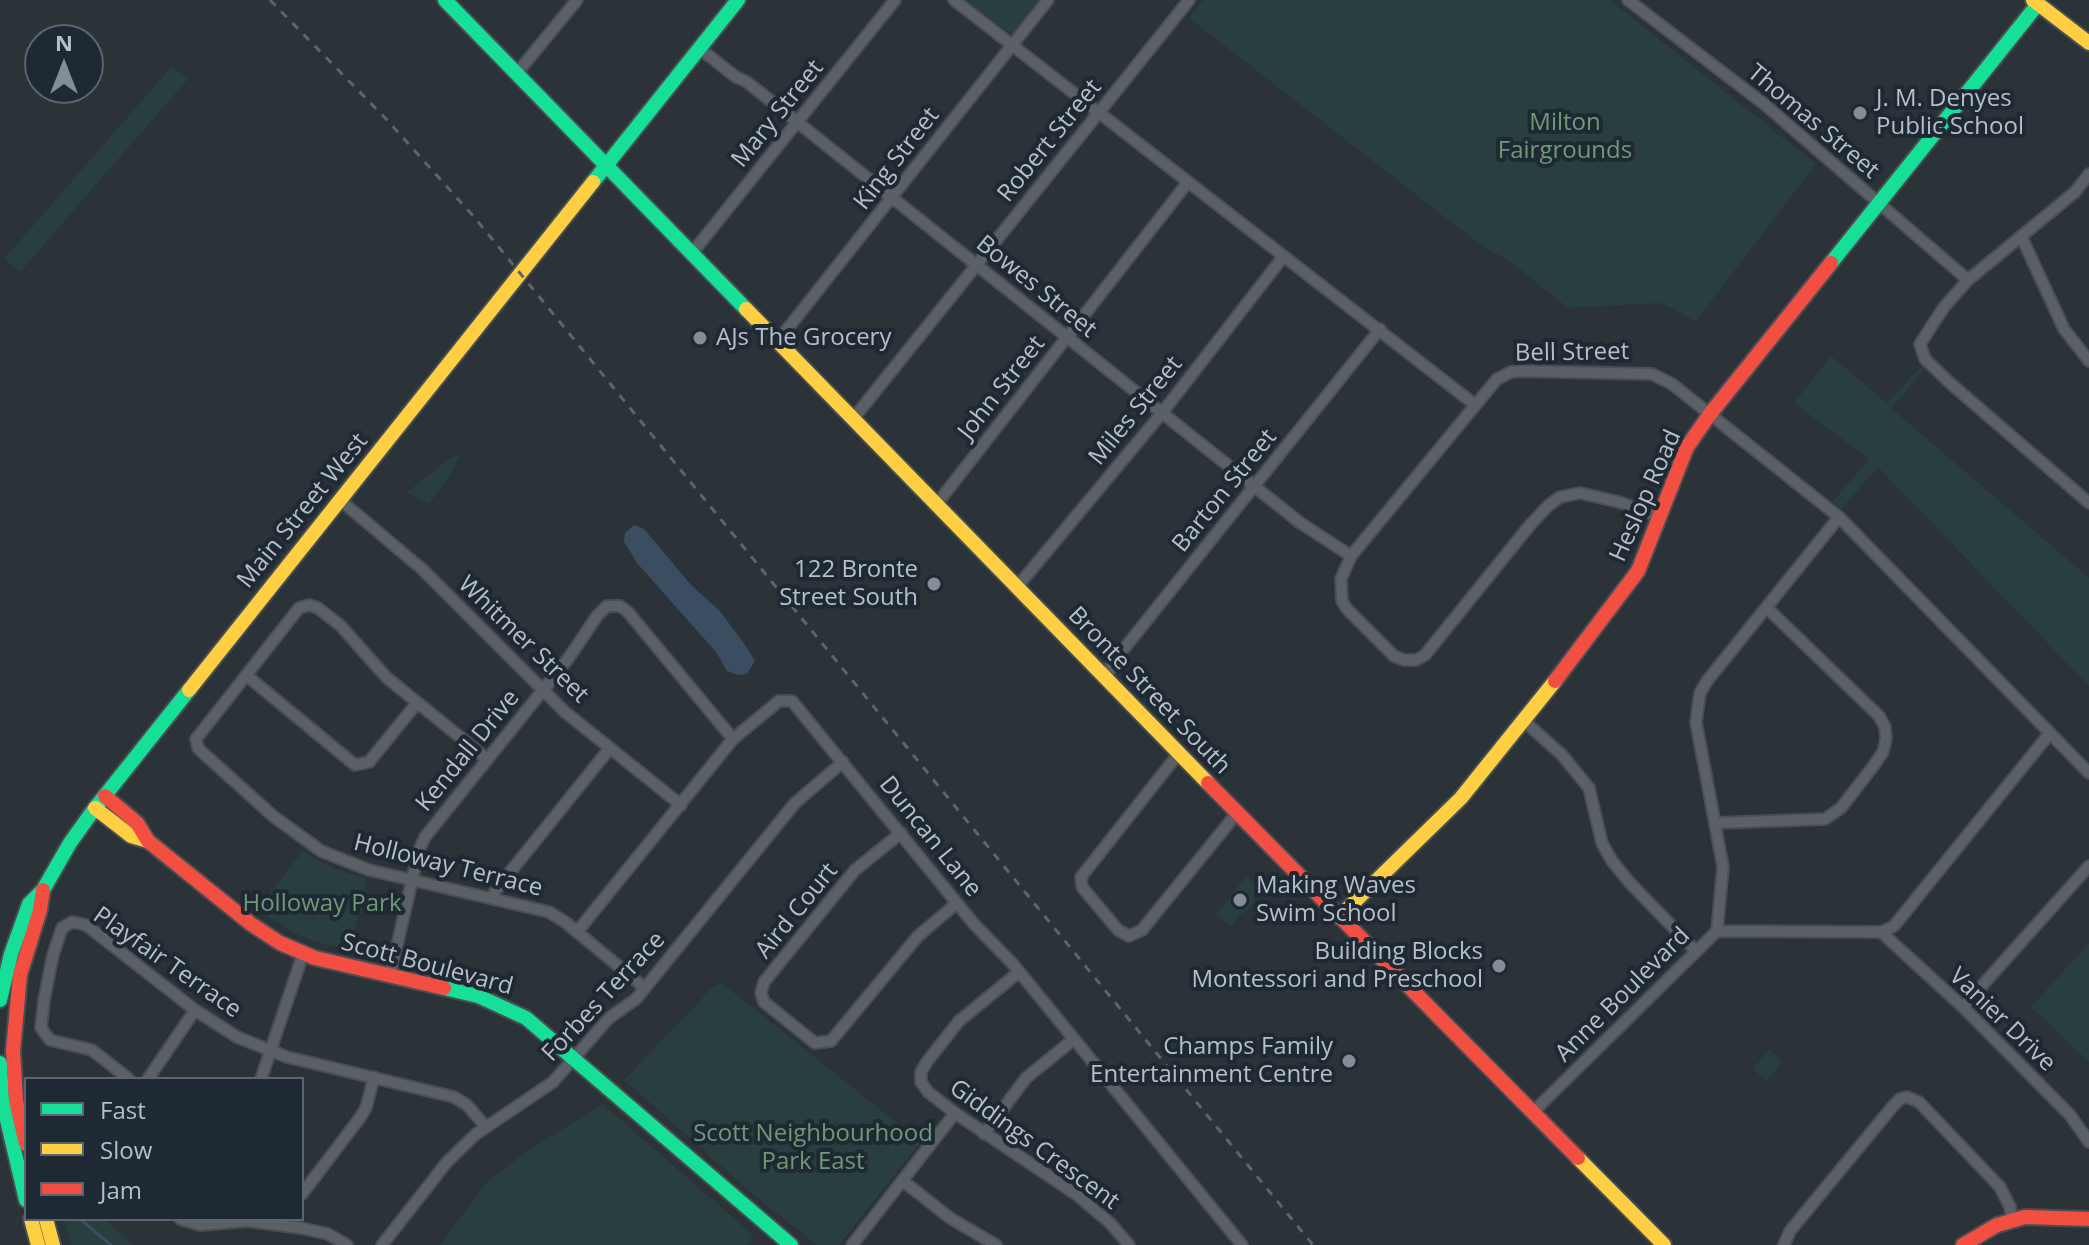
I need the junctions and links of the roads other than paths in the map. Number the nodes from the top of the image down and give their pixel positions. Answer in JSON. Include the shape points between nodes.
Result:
{"nodes":[{"id":1,"x":445,"y":0,"type":"edge"},
{"id":2,"x":577,"y":0,"type":"edge"},
{"id":3,"x":738,"y":0,"type":"edge"},
{"id":4,"x":895,"y":0,"type":"edge"},
{"id":5,"x":954,"y":0,"type":"edge"},
{"id":6,"x":1048,"y":0,"type":"edge"},
{"id":7,"x":1189,"y":0,"type":"edge"},
{"id":8,"x":1628,"y":0,"type":"edge"},
{"id":9,"x":2038,"y":1,"type":"edge"},
{"id":10,"x":2089,"y":43,"type":"edge"},
{"id":11,"x":1012,"y":45,"type":"junction"},
{"id":12,"x":699,"y":48,"type":"junction"},
{"id":13,"x":517,"y":73,"type":"junction"},
{"id":14,"x":1098,"y":112,"type":"junction"},
{"id":15,"x":797,"y":122,"type":"junction"},
{"id":16,"x":605,"y":165,"type":"junction"},
{"id":17,"x":2089,"y":174,"type":"edge"},
{"id":18,"x":1188,"y":182,"type":"junction"},
{"id":19,"x":892,"y":198,"type":"junction"},
{"id":20,"x":1878,"y":204,"type":"junction"},
{"id":21,"x":2022,"y":238,"type":"junction"},
{"id":22,"x":692,"y":253,"type":"junction"},
{"id":23,"x":1283,"y":257,"type":"junction"},
{"id":24,"x":976,"y":265,"type":"junction"},
{"id":25,"x":1968,"y":280,"type":"junction"},
{"id":26,"x":1380,"y":329,"type":"junction"},
{"id":27,"x":1067,"y":337,"type":"junction"},
{"id":28,"x":777,"y":342,"type":"junction"},
{"id":29,"x":2089,"y":361,"type":"edge"},
{"id":30,"x":1474,"y":404,"type":"junction"},
{"id":31,"x":1162,"y":413,"type":"junction"},
{"id":32,"x":1710,"y":414,"type":"junction"},
{"id":33,"x":853,"y":419,"type":"junction"},
{"id":34,"x":1254,"y":487,"type":"junction"},
{"id":35,"x":340,"y":500,"type":"junction"},
{"id":36,"x":2089,"y":503,"type":"edge"},
{"id":37,"x":936,"y":505,"type":"junction"},
{"id":38,"x":1658,"y":516,"type":"junction"},
{"id":39,"x":1839,"y":517,"type":"junction"},
{"id":40,"x":1351,"y":556,"type":"junction"},
{"id":41,"x":1017,"y":587,"type":"junction"},
{"id":42,"x":1767,"y":608,"type":"junction"},
{"id":43,"x":246,"y":675,"type":"junction"},
{"id":44,"x":1107,"y":679,"type":"junction"},
{"id":45,"x":543,"y":690,"type":"junction"},
{"id":46,"x":417,"y":703,"type":"junction"},
{"id":47,"x":1524,"y":721,"type":"junction"},
{"id":48,"x":2050,"y":733,"type":"junction"},
{"id":49,"x":733,"y":739,"type":"junction"},
{"id":50,"x":610,"y":748,"type":"junction"},
{"id":51,"x":1179,"y":753,"type":"junction"},
{"id":52,"x":487,"y":759,"type":"junction"},
{"id":53,"x":843,"y":762,"type":"junction"},
{"id":54,"x":2089,"y":773,"type":"edge"},
{"id":55,"x":105,"y":796,"type":"junction"},
{"id":56,"x":681,"y":805,"type":"junction"},
{"id":57,"x":95,"y":808,"type":"junction"},
{"id":58,"x":1237,"y":813,"type":"junction"},
{"id":59,"x":1717,"y":823,"type":"junction"},
{"id":60,"x":901,"y":833,"type":"junction"},
{"id":61,"x":148,"y":841,"type":"junction"},
{"id":62,"x":2089,"y":866,"type":"edge"},
{"id":63,"x":412,"y":880,"type":"junction"},
{"id":64,"x":43,"y":890,"type":"junction"},
{"id":65,"x":493,"y":899,"type":"junction"},
{"id":66,"x":957,"y":903,"type":"junction"},
{"id":67,"x":1339,"y":917,"type":"junction"},
{"id":68,"x":1717,"y":931,"type":"junction"},
{"id":69,"x":577,"y":932,"type":"junction"},
{"id":70,"x":1881,"y":932,"type":"junction"},
{"id":71,"x":1696,"y":951,"type":"junction"},
{"id":72,"x":303,"y":954,"type":"junction"},
{"id":73,"x":1019,"y":972,"type":"junction"},
{"id":74,"x":390,"y":976,"type":"junction"},
{"id":75,"x":645,"y":988,"type":"junction"},
{"id":76,"x":0,"y":998,"type":"edge"},
{"id":77,"x":17,"y":998,"type":"junction"},
{"id":78,"x":1963,"y":1007,"type":"junction"},
{"id":79,"x":195,"y":1010,"type":"junction"},
{"id":80,"x":1074,"y":1039,"type":"junction"},
{"id":81,"x":271,"y":1052,"type":"junction"},
{"id":82,"x":575,"y":1058,"type":"junction"},
{"id":83,"x":0,"y":1063,"type":"edge"},
{"id":84,"x":126,"y":1077,"type":"edge"},
{"id":85,"x":149,"y":1077,"type":"edge"},
{"id":86,"x":262,"y":1077,"type":"edge"},
{"id":87,"x":374,"y":1077,"type":"junction"},
{"id":88,"x":1533,"y":1112,"type":"junction"},
{"id":89,"x":955,"y":1113,"type":"junction"},
{"id":90,"x":485,"y":1126,"type":"junction"},
{"id":91,"x":984,"y":1134,"type":"junction"},
{"id":92,"x":24,"y":1135,"type":"edge"},
{"id":93,"x":2089,"y":1142,"type":"edge"},
{"id":94,"x":903,"y":1181,"type":"junction"},
{"id":95,"x":304,"y":1191,"type":"edge"},
{"id":96,"x":24,"y":1192,"type":"edge"},
{"id":97,"x":2089,"y":1219,"type":"edge"},
{"id":98,"x":2012,"y":1220,"type":"junction"},
{"id":99,"x":32,"y":1221,"type":"edge"},
{"id":100,"x":47,"y":1221,"type":"edge"},
{"id":101,"x":187,"y":1221,"type":"edge"},
{"id":102,"x":247,"y":1221,"type":"edge"},
{"id":103,"x":247,"y":1221,"type":"edge"},
{"id":104,"x":284,"y":1222,"type":"edge"},
{"id":105,"x":38,"y":1245,"type":"edge"},
{"id":106,"x":53,"y":1245,"type":"edge"},
{"id":107,"x":347,"y":1245,"type":"edge"},
{"id":108,"x":382,"y":1245,"type":"edge"},
{"id":109,"x":791,"y":1245,"type":"edge"},
{"id":110,"x":852,"y":1245,"type":"edge"},
{"id":111,"x":996,"y":1245,"type":"edge"},
{"id":112,"x":1129,"y":1245,"type":"edge"},
{"id":113,"x":1242,"y":1245,"type":"edge"},
{"id":114,"x":1664,"y":1245,"type":"edge"},
{"id":115,"x":1784,"y":1245,"type":"edge"},
{"id":116,"x":1963,"y":1245,"type":"edge"}],
"edges":[{"from":1,"to":13,"type":"main road","name":"Bronte Street South"},
{"from":2,"to":13,"type":"street"},
{"from":3,"to":12,"type":"main road","name":"Main Street West"},
{"from":4,"to":15,"type":"street","name":"Mary Street"},
{"from":5,"to":11,"type":"street"},
{"from":6,"to":11,"type":"street","name":"King Street"},
{"from":7,"to":14,"type":"street","name":"Robert Street"},
{"from":8,"to":20,"type":"street","name":"Thomas Street","via":[[1764,104]]},
{"from":9,"to":10,"type":"main road"},
{"from":9,"to":20,"type":"main road","name":"Heslop Road"},
{"from":11,"to":14,"type":"street"},
{"from":11,"to":19,"type":"street","name":"King Street"},
{"from":12,"to":15,"type":"street","name":"Bowes Street"},
{"from":12,"to":16,"type":"main road","name":"Main Street West"},
{"from":13,"to":16,"type":"main road","name":"Bronte Street South"},
{"from":14,"to":18,"type":"street"},
{"from":14,"to":24,"type":"street","name":"Robert Street"},
{"from":15,"to":19,"type":"street","name":"Bowes Street"},
{"from":15,"to":22,"type":"street","name":"Mary Street"},
{"from":16,"to":22,"type":"main road","name":"Bronte Street South"},
{"from":16,"to":35,"type":"main road","name":"Main Street West"},
{"from":17,"to":21,"type":"street"},
{"from":18,"to":23,"type":"street"},
{"from":18,"to":27,"type":"street","name":"John Street"},
{"from":19,"to":24,"type":"street","name":"Bowes Street"},
{"from":19,"to":28,"type":"street","name":"King Street"},
{"from":20,"to":25,"type":"street","name":"Thomas Street"},
{"from":20,"to":32,"type":"main road","name":"Heslop Road"},
{"from":21,"to":25,"type":"street"},
{"from":21,"to":29,"type":"street","via":[[2064,329]]},
{"from":22,"to":28,"type":"main road","name":"Bronte Street South"},
{"from":23,"to":26,"type":"street"},
{"from":23,"to":31,"type":"street","name":"Miles Street"},
{"from":24,"to":27,"type":"street","name":"Bowes Street"},
{"from":24,"to":33,"type":"street","name":"Robert Street"},
{"from":25,"to":36,"type":"street","via":[[1927,331],[1921,352]]},
{"from":26,"to":30,"type":"street"},
{"from":26,"to":34,"type":"street","name":"Barton Street"},
{"from":27,"to":31,"type":"street","name":"Bowes Street"},
{"from":27,"to":37,"type":"street","name":"John Street"},
{"from":28,"to":33,"type":"main road","name":"Bronte Street South"},
{"from":30,"to":32,"type":"street","name":"Bell Street","via":[[1511,372],[1644,372],[1672,384]]},
{"from":30,"to":40,"type":"street","name":"Bell Street"},
{"from":31,"to":34,"type":"street","name":"Bowes Street"},
{"from":31,"to":41,"type":"street","name":"Miles Street"},
{"from":32,"to":38,"type":"main road","name":"Heslop Road","via":[[1687,447]]},
{"from":32,"to":39,"type":"street","name":"Bell Street"},
{"from":33,"to":37,"type":"main road","name":"Bronte Street South"},
{"from":34,"to":40,"type":"street","name":"Bowes Street"},
{"from":34,"to":44,"type":"street","name":"Barton Street","via":[[1111,665]]},
{"from":35,"to":45,"type":"street","name":"Whitmer Street","via":[[422,569]]},
{"from":35,"to":55,"type":"main road","name":"Main Street West"},
{"from":37,"to":41,"type":"main road","name":"Bronte Street South"},
{"from":38,"to":40,"type":"street","via":[[1580,493],[1560,497],[1416,660],[1394,656],[1347,609],[1340,589]]},
{"from":38,"to":47,"type":"main road","name":"Heslop Road","via":[[1638,571]]},
{"from":39,"to":42,"type":"street","name":"Anne Boulevard"},
{"from":39,"to":48,"type":"street","name":"Bell Street"},
{"from":41,"to":44,"type":"main road","name":"Bronte Street South"},
{"from":42,"to":59,"type":"street","name":"Anne Boulevard","via":[[1700,693],[1696,722]]},
{"from":42,"to":59,"type":"street","via":[[1879,716],[1885,727],[1883,752],[1841,808],[1825,819]]},
{"from":43,"to":46,"type":"street","via":[[355,765],[369,762]]},
{"from":43,"to":46,"type":"street","name":"Holloway Terrace","via":[[299,608],[313,606],[346,631]]},
{"from":43,"to":63,"type":"street","name":"Holloway Terrace","via":[[196,739],[198,748],[310,844],[345,862]]},
{"from":44,"to":51,"type":"main road","name":"Bronte Street South"},
{"from":45,"to":49,"type":"street","name":"Kendall Drive","via":[[603,610],[620,606]]},
{"from":45,"to":50,"type":"street","name":"Whitmer Street"},
{"from":45,"to":52,"type":"street","name":"Kendall Drive"},
{"from":46,"to":52,"type":"street","name":"Holloway Terrace"},
{"from":47,"to":67,"type":"main road","name":"Heslop Road","via":[[1461,798]]},
{"from":47,"to":71,"type":"street","via":[[1589,788],[1602,843],[1612,861]]},
{"from":48,"to":54,"type":"street","name":"Bell Street"},
{"from":48,"to":70,"type":"street","via":[[1901,919]]},
{"from":49,"to":53,"type":"street","name":"Duncan Lane","via":[[775,704],[788,700]]},
{"from":49,"to":56,"type":"street","name":"Duncan Lane"},
{"from":50,"to":56,"type":"street","name":"Whitmer Street"},
{"from":50,"to":65,"type":"street"},
{"from":51,"to":58,"type":"main road","name":"Bronte Street South"},
{"from":51,"to":58,"type":"street","via":[[1082,873],[1082,887],[1118,930],[1129,936],[1142,930]]},
{"from":52,"to":63,"type":"street","name":"Kendall Drive","via":[[425,837]]},
{"from":53,"to":60,"type":"street","name":"Duncan Lane"},
{"from":53,"to":75,"type":"street","name":"Forbes Terrace","via":[[795,803]]},
{"from":55,"to":57,"type":"main road","name":"Main Street West"},
{"from":55,"to":61,"type":"main road","name":"Scott Boulevard","via":[[137,823]]},
{"from":56,"to":69,"type":"street","name":"Duncan Lane"},
{"from":57,"to":61,"type":"main road","name":"Scott Boulevard","via":[[131,836]]},
{"from":57,"to":64,"type":"main road","name":"Main Street West"},
{"from":58,"to":67,"type":"main road","name":"Bronte Street South"},
{"from":59,"to":68,"type":"street","name":"Anne Boulevard","via":[[1723,867]]},
{"from":60,"to":66,"type":"street","name":"Duncan Lane"},
{"from":60,"to":66,"type":"street","name":"Aird Court","via":[[855,870],[774,969],[762,985],[764,1002],[815,1043],[831,1041],[918,936]]},
{"from":61,"to":72,"type":"main road","name":"Scott Boulevard","via":[[263,933]]},
{"from":62,"to":78,"type":"street"},
{"from":63,"to":65,"type":"street","name":"Holloway Terrace"},
{"from":63,"to":74,"type":"street","name":"Kendall Drive"},
{"from":64,"to":76,"type":"main road","name":"Main Street West","via":[[29,904],[21,924]]},
{"from":64,"to":77,"type":"main road","name":"Main Street West"},
{"from":65,"to":69,"type":"street","name":"Holloway Terrace","via":[[549,912]]},
{"from":66,"to":73,"type":"street","name":"Duncan Lane"},
{"from":67,"to":88,"type":"main road","name":"Bronte Street South"},
{"from":68,"to":70,"type":"street"},
{"from":68,"to":71,"type":"street","name":"Anne Boulevard"},
{"from":69,"to":75,"type":"street","name":"Holloway Terrace"},
{"from":70,"to":78,"type":"street","name":"Vanier Drive"},
{"from":71,"to":88,"type":"street","name":"Anne Boulevard"},
{"from":72,"to":74,"type":"main road","name":"Scott Boulevard"},
{"from":72,"to":81,"type":"street"},
{"from":73,"to":80,"type":"street","name":"Duncan Lane"},
{"from":73,"to":89,"type":"street","name":"Giddings Crescent","via":[[963,1017],[921,1072],[924,1088]]},
{"from":74,"to":82,"type":"main road","name":"Scott Boulevard","via":[[500,1004],[534,1023]]},
{"from":75,"to":82,"type":"street","name":"Forbes Terrace","via":[[609,1018]]},
{"from":76,"to":77,"type":"street"},
{"from":77,"to":92,"type":"main road","name":"Main Street West","via":[[13,1051]]},
{"from":78,"to":93,"type":"street","name":"Vanier Drive","via":[[2070,1115]]},
{"from":79,"to":81,"type":"street","name":"Playfair Terrace"},
{"from":79,"to":84,"type":"street","name":"Playfair Terrace","via":[[86,925],[72,922],[62,928],[47,980],[44,1035],[92,1050]]},
{"from":79,"to":85,"type":"street"},
{"from":80,"to":91,"type":"street","via":[[1026,1078]]},
{"from":80,"to":113,"type":"street","name":"Duncan Lane"},
{"from":81,"to":86,"type":"street"},
{"from":81,"to":87,"type":"street","name":"Playfair Terrace"},
{"from":82,"to":90,"type":"street","name":"Forbes Terrace","via":[[548,1085]]},
{"from":82,"to":109,"type":"main road","name":"Scott Boulevard"},
{"from":83,"to":96,"type":"main road","via":[[2,1099]]},
{"from":87,"to":90,"type":"street","name":"Playfair Terrace","via":[[454,1097]]},
{"from":87,"to":95,"type":"street","via":[[359,1119]]},
{"from":88,"to":114,"type":"main road","name":"Bronte Street South"},
{"from":89,"to":91,"type":"street","name":"Giddings Crescent"},
{"from":89,"to":94,"type":"street"},
{"from":90,"to":108,"type":"street","name":"Forbes Terrace","via":[[447,1162]]},
{"from":91,"to":112,"type":"street","name":"Giddings Crescent","via":[[1077,1195]]},
{"from":94,"to":110,"type":"street"},
{"from":94,"to":111,"type":"street"},
{"from":97,"to":98,"type":"main road"},
{"from":98,"to":115,"type":"street","via":[[2000,1187],[1919,1102],[1907,1097],[1893,1106]]},
{"from":98,"to":116,"type":"main road"},
{"from":99,"to":105,"type":"main road"},
{"from":100,"to":106,"type":"main road"},
{"from":101,"to":103,"type":"street"},
{"from":102,"to":104,"type":"street"},
{"from":104,"to":107,"type":"street"}]}
